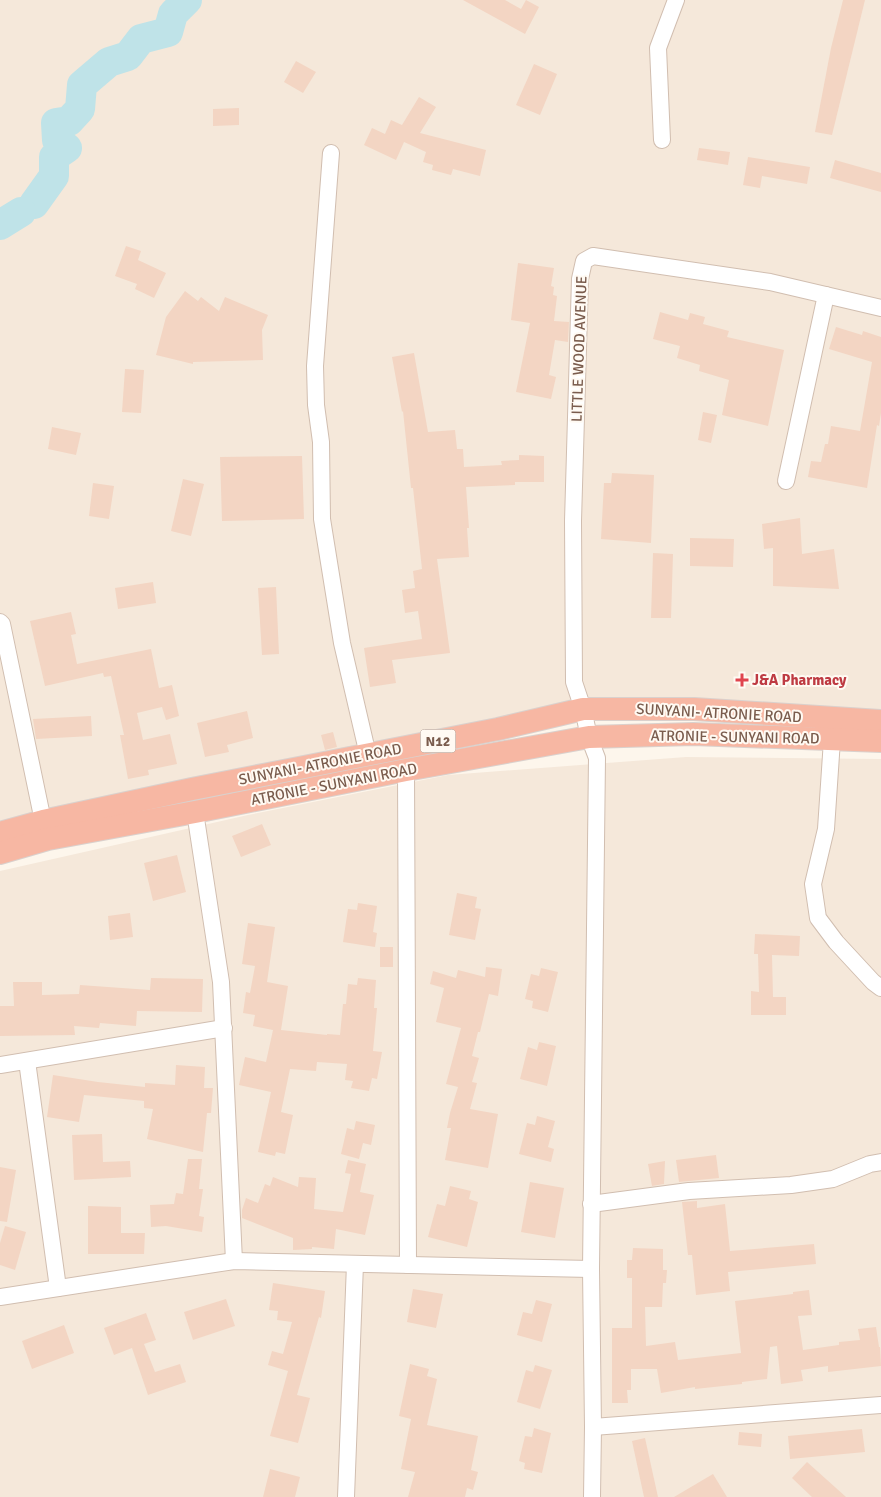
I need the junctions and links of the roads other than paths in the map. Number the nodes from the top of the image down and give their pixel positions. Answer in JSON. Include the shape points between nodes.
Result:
{"nodes":[{"id":1,"x":676,"y":0,"type":"edge"},
{"id":2,"x":662,"y":140,"type":"dead end"},
{"id":3,"x":331,"y":154,"type":"dead end"},
{"id":4,"x":826,"y":295,"type":"junction"},
{"id":5,"x":881,"y":308,"type":"edge"},
{"id":6,"x":786,"y":482,"type":"dead end"},
{"id":7,"x":0,"y":622,"type":"edge"},
{"id":8,"x":583,"y":709,"type":"junction"},
{"id":9,"x":881,"y":721,"type":"edge"},
{"id":10,"x":590,"y":737,"type":"junction"},
{"id":11,"x":832,"y":740,"type":"junction"},
{"id":12,"x":881,"y":742,"type":"edge"},
{"id":13,"x":368,"y":756,"type":"junction"},
{"id":14,"x":406,"y":770,"type":"junction"},
{"id":15,"x":195,"y":812,"type":"junction"},
{"id":16,"x":43,"y":821,"type":"junction"},
{"id":17,"x":0,"y":832,"type":"edge"},
{"id":18,"x":0,"y":853,"type":"edge"},
{"id":19,"x":881,"y":988,"type":"edge"},
{"id":20,"x":224,"y":1028,"type":"junction"},
{"id":21,"x":27,"y":1061,"type":"junction"},
{"id":22,"x":0,"y":1065,"type":"edge"},
{"id":23,"x":881,"y":1162,"type":"edge"},
{"id":24,"x":591,"y":1204,"type":"junction"},
{"id":25,"x":234,"y":1261,"type":"junction"},
{"id":26,"x":356,"y":1264,"type":"junction"},
{"id":27,"x":408,"y":1265,"type":"junction"},
{"id":28,"x":590,"y":1269,"type":"junction"},
{"id":29,"x":58,"y":1288,"type":"junction"},
{"id":30,"x":0,"y":1297,"type":"edge"},
{"id":31,"x":881,"y":1405,"type":"edge"},
{"id":32,"x":593,"y":1426,"type":"junction"},
{"id":33,"x":346,"y":1497,"type":"edge"},
{"id":34,"x":592,"y":1497,"type":"edge"}],
"edges":[{"from":1,"to":2,"type":"street","via":[[658,48]]},
{"from":3,"to":13,"type":"street","via":[[314,366],[321,442],[322,519],[342,643]]},
{"from":4,"to":5,"type":"street","name":"LITTLE WOOD AVENUE"},
{"from":4,"to":6,"type":"street"},
{"from":4,"to":8,"type":"street","name":"LITTLE WOOD AVENUE","via":[[770,282],[593,256],[584,261],[580,279],[573,521],[574,682]]},
{"from":7,"to":16,"type":"street"},
{"from":8,"to":9,"type":"highway","name":"SUNYANI- ATRONIE ROAD","number":"N12","via":[[694,709]]},
{"from":8,"to":10,"type":"street"},
{"from":8,"to":13,"type":"highway","name":"SUNYANI- ATRONIE ROAD","number":"N12"},
{"from":10,"to":11,"type":"highway","name":"ATRONIE - SUNYANI ROAD","number":"N12","via":[[692,734]]},
{"from":10,"to":14,"type":"highway","name":"ATRONIE - SUNYANI ROAD","number":"N12"},
{"from":10,"to":24,"type":"street","via":[[597,758]]},
{"from":11,"to":12,"type":"highway","name":"ATRONIE - SUNYANI ROAD","number":"N12"},
{"from":11,"to":19,"type":"street","via":[[826,829],[813,884],[818,918],[836,942]]},
{"from":13,"to":16,"type":"highway","name":"SUNYANI- ATRONIE ROAD","number":"N12"},
{"from":14,"to":15,"type":"highway","name":"ATRONIE - SUNYANI ROAD","number":"N12"},
{"from":14,"to":27,"type":"street"},
{"from":15,"to":18,"type":"highway","name":"ATRONIE - SUNYANI ROAD","number":"N12","via":[[48,839]]},
{"from":15,"to":20,"type":"street","via":[[222,982]]},
{"from":16,"to":17,"type":"highway","name":"SUNYANI- ATRONIE ROAD","number":"N12"},
{"from":20,"to":21,"type":"street"},
{"from":20,"to":25,"type":"street"},
{"from":21,"to":22,"type":"street"},
{"from":21,"to":29,"type":"street"},
{"from":23,"to":24,"type":"street","via":[[833,1179],[689,1191]]},
{"from":24,"to":28,"type":"street"},
{"from":25,"to":26,"type":"street"},
{"from":25,"to":29,"type":"street"},
{"from":26,"to":27,"type":"street"},
{"from":26,"to":33,"type":"street"},
{"from":27,"to":28,"type":"street"},
{"from":28,"to":32,"type":"street"},
{"from":29,"to":30,"type":"street"},
{"from":31,"to":32,"type":"street"},
{"from":32,"to":34,"type":"street"}]}
